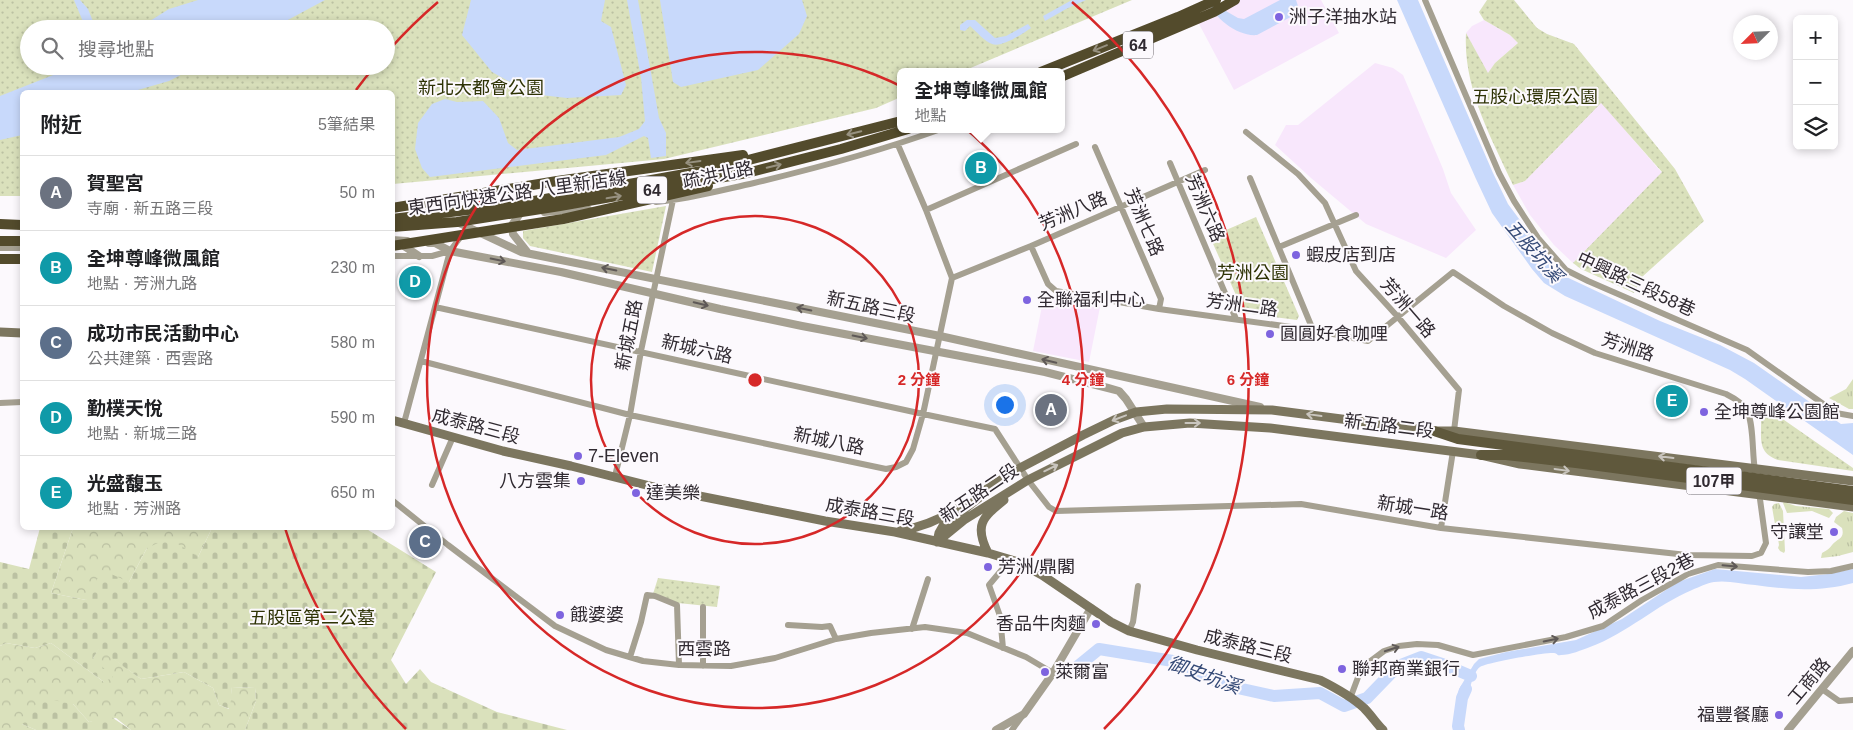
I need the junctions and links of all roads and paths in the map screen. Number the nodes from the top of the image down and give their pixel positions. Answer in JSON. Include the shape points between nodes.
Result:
{"nodes":[{"id":1,"x":1201,"y":0,"type":"edge"},
{"id":2,"x":1216,"y":0,"type":"edge"},
{"id":3,"x":1228,"y":0,"type":"edge"},
{"id":4,"x":1235,"y":0,"type":"edge"},
{"id":5,"x":1240,"y":0,"type":"edge"},
{"id":6,"x":1425,"y":0,"type":"edge"},
{"id":7,"x":1214,"y":12,"type":"junction"},
{"id":8,"x":1178,"y":17,"type":"junction"},
{"id":9,"x":1051,"y":68,"type":"edge"},
{"id":10,"x":1065,"y":76,"type":"edge"},
{"id":11,"x":1065,"y":76,"type":"edge"},
{"id":12,"x":897,"y":122,"type":"edge"},
{"id":13,"x":897,"y":132,"type":"edge"},
{"id":14,"x":1246,"y":132,"type":"dead end"},
{"id":15,"x":930,"y":133,"type":"edge"},
{"id":16,"x":898,"y":144,"type":"junction"},
{"id":17,"x":1076,"y":144,"type":"dead end"},
{"id":18,"x":1095,"y":147,"type":"dead end"},
{"id":19,"x":776,"y":152,"type":"junction"},
{"id":20,"x":1170,"y":163,"type":"dead end"},
{"id":21,"x":1205,"y":170,"type":"dead end"},
{"id":22,"x":747,"y":173,"type":"junction"},
{"id":23,"x":1250,"y":178,"type":"dead end"},
{"id":24,"x":1178,"y":182,"type":"junction"},
{"id":25,"x":673,"y":200,"type":"junction"},
{"id":26,"x":1121,"y":207,"type":"junction"},
{"id":27,"x":395,"y":208,"type":"edge"},
{"id":28,"x":926,"y":210,"type":"junction"},
{"id":29,"x":519,"y":215,"type":"junction"},
{"id":30,"x":1356,"y":215,"type":"dead end"},
{"id":31,"x":395,"y":216,"type":"edge"},
{"id":32,"x":0,"y":220,"type":"edge"},
{"id":33,"x":20,"y":220,"type":"edge"},
{"id":34,"x":395,"y":220,"type":"edge"},
{"id":35,"x":1335,"y":225,"type":"junction"},
{"id":36,"x":0,"y":226,"type":"edge"},
{"id":37,"x":468,"y":226,"type":"junction"},
{"id":38,"x":20,"y":227,"type":"edge"},
{"id":39,"x":395,"y":227,"type":"edge"},
{"id":40,"x":20,"y":235,"type":"edge"},
{"id":41,"x":0,"y":236,"type":"edge"},
{"id":42,"x":0,"y":241,"type":"edge"},
{"id":43,"x":20,"y":241,"type":"edge"},
{"id":44,"x":395,"y":242,"type":"edge"},
{"id":45,"x":395,"y":242,"type":"edge"},
{"id":46,"x":395,"y":243,"type":"edge"},
{"id":47,"x":1031,"y":246,"type":"junction"},
{"id":48,"x":0,"y":247,"type":"edge"},
{"id":49,"x":20,"y":247,"type":"edge"},
{"id":50,"x":1279,"y":248,"type":"junction"},
{"id":51,"x":450,"y":251,"type":"junction"},
{"id":52,"x":0,"y":252,"type":"edge"},
{"id":53,"x":20,"y":252,"type":"edge"},
{"id":54,"x":528,"y":253,"type":"junction"},
{"id":55,"x":395,"y":256,"type":"edge"},
{"id":56,"x":419,"y":256,"type":"junction"},
{"id":57,"x":0,"y":259,"type":"edge"},
{"id":58,"x":20,"y":259,"type":"edge"},
{"id":59,"x":0,"y":264,"type":"edge"},
{"id":60,"x":20,"y":264,"type":"edge"},
{"id":61,"x":1453,"y":272,"type":"joint"},
{"id":62,"x":952,"y":278,"type":"junction"},
{"id":63,"x":656,"y":279,"type":"junction"},
{"id":64,"x":653,"y":294,"type":"junction"},
{"id":65,"x":435,"y":307,"type":"junction"},
{"id":66,"x":1159,"y":309,"type":"junction"},
{"id":67,"x":1398,"y":317,"type":"junction"},
{"id":68,"x":1236,"y":319,"type":"junction"},
{"id":69,"x":1313,"y":330,"type":"junction"},
{"id":70,"x":0,"y":332,"type":"edge"},
{"id":71,"x":20,"y":333,"type":"edge"},
{"id":72,"x":940,"y":336,"type":"junction"},
{"id":73,"x":936,"y":351,"type":"junction"},
{"id":74,"x":641,"y":352,"type":"junction"},
{"id":75,"x":421,"y":361,"type":"junction"},
{"id":76,"x":20,"y":402,"type":"edge"},
{"id":77,"x":0,"y":403,"type":"edge"},
{"id":78,"x":1272,"y":410,"type":"junction"},
{"id":79,"x":1136,"y":412,"type":"junction"},
{"id":80,"x":923,"y":414,"type":"junction"},
{"id":81,"x":630,"y":415,"type":"junction"},
{"id":82,"x":1853,"y":416,"type":"edge"},
{"id":83,"x":395,"y":421,"type":"edge"},
{"id":84,"x":404,"y":423,"type":"junction"},
{"id":85,"x":1144,"y":427,"type":"junction"},
{"id":86,"x":1454,"y":430,"type":"junction"},
{"id":87,"x":1434,"y":431,"type":"junction"},
{"id":88,"x":453,"y":437,"type":"junction"},
{"id":89,"x":1453,"y":451,"type":"junction"},
{"id":90,"x":1481,"y":455,"type":"junction"},
{"id":91,"x":1576,"y":459,"type":"junction"},
{"id":92,"x":1020,"y":468,"type":"junction"},
{"id":93,"x":1754,"y":468,"type":"junction"},
{"id":94,"x":1797,"y":474,"type":"junction"},
{"id":95,"x":615,"y":476,"type":"junction"},
{"id":96,"x":1834,"y":479,"type":"junction"},
{"id":97,"x":1028,"y":480,"type":"junction"},
{"id":98,"x":1853,"y":481,"type":"edge"},
{"id":99,"x":432,"y":485,"type":"dead end"},
{"id":100,"x":988,"y":488,"type":"junction"},
{"id":101,"x":1853,"y":491,"type":"edge"},
{"id":102,"x":1759,"y":496,"type":"junction"},
{"id":103,"x":1793,"y":499,"type":"junction"},
{"id":104,"x":1853,"y":500,"type":"edge"},
{"id":105,"x":395,"y":502,"type":"edge"},
{"id":106,"x":1832,"y":504,"type":"junction"},
{"id":107,"x":1853,"y":507,"type":"edge"},
{"id":108,"x":1441,"y":528,"type":"junction"},
{"id":109,"x":895,"y":532,"type":"junction"},
{"id":110,"x":937,"y":542,"type":"junction"},
{"id":111,"x":988,"y":553,"type":"junction"},
{"id":112,"x":1010,"y":560,"type":"junction"},
{"id":113,"x":1853,"y":566,"type":"edge"},
{"id":114,"x":928,"y":579,"type":"dead end"},
{"id":115,"x":1138,"y":586,"type":"dead end"},
{"id":116,"x":703,"y":607,"type":"dead end"},
{"id":117,"x":1091,"y":608,"type":"junction"},
{"id":118,"x":788,"y":625,"type":"dead end"},
{"id":119,"x":912,"y":629,"type":"junction"},
{"id":120,"x":1129,"y":631,"type":"junction"},
{"id":121,"x":836,"y":639,"type":"junction"},
{"id":122,"x":1003,"y":648,"type":"junction"},
{"id":123,"x":1853,"y":651,"type":"edge"},
{"id":124,"x":630,"y":657,"type":"junction"},
{"id":125,"x":679,"y":666,"type":"junction"},
{"id":126,"x":703,"y":666,"type":"junction"},
{"id":127,"x":1053,"y":672,"type":"junction"},
{"id":128,"x":1822,"y":690,"type":"junction"},
{"id":129,"x":1351,"y":697,"type":"junction"},
{"id":130,"x":1853,"y":700,"type":"edge"},
{"id":131,"x":1024,"y":714,"type":"junction"},
{"id":132,"x":996,"y":730,"type":"edge"},
{"id":133,"x":1012,"y":730,"type":"edge"},
{"id":134,"x":1383,"y":730,"type":"edge"},
{"id":135,"x":1788,"y":730,"type":"edge"}],
"edges":[{"from":1,"to":8,"type":"highway"},
{"from":2,"to":8,"type":"highway","number":"64"},
{"from":3,"to":10,"type":"street","via":[[1188,22]]},
{"from":4,"to":7,"type":"highway","number":"64"},
{"from":5,"to":7,"type":"highway"},
{"from":6,"to":82,"type":"street","name":"中興路三段58巷","via":[[1514,201],[1538,238],[1566,270],[1747,350],[1836,413]]},
{"from":7,"to":11,"type":"highway","number":"64"},
{"from":8,"to":9,"type":"highway","number":"64","one_way":true},
{"from":12,"to":19,"type":"highway","name":"東西向快速公路 八里新店線","number":"64","one_way":true},
{"from":22,"to":13,"type":"highway","name":"東西向快速公路 八里新店線","number":"64","one_way":true},
{"from":14,"to":35,"type":"street","name":"芳洲一路","via":[[1298,174],[1325,203]]},
{"from":15,"to":16,"type":"street","name":"疏洪北路"},
{"from":16,"to":25,"type":"street","name":"疏洪北路","via":[[790,174]]},
{"from":16,"to":28,"type":"street"},
{"from":17,"to":28,"type":"street"},
{"from":18,"to":26,"type":"street","name":"芳洲七路"},
{"from":19,"to":27,"type":"highway","one_way":true},
{"from":19,"to":34,"type":"highway","name":"東西向快速公路 八里新店線","number":"64","via":[[713,169],[517,204]]},
{"from":20,"to":24,"type":"street","name":"芳洲六路"},
{"from":21,"to":24,"type":"street","name":"芳洲八路"},
{"from":39,"to":22,"type":"highway","name":"東西向快速公路 八里新店線","number":"64","one_way":true,"via":[[456,222]]},
{"from":22,"to":44,"type":"highway","via":[[702,188],[563,219]]},
{"from":23,"to":50,"type":"street"},
{"from":24,"to":26,"type":"street","name":"芳洲八路"},
{"from":24,"to":68,"type":"street","name":"芳洲六路"},
{"from":25,"to":29,"type":"street","name":"疏洪北路"},
{"from":25,"to":63,"type":"street","name":"新城五路"},
{"from":26,"to":47,"type":"street","name":"芳洲八路"},
{"from":26,"to":66,"type":"street","name":"芳洲七路","via":[[1161,299]]},
{"from":28,"to":62,"type":"street"},
{"from":29,"to":37,"type":"street","name":"疏洪北路","via":[[481,216]]},
{"from":29,"to":54,"type":"street","via":[[512,225],[512,234]]},
{"from":30,"to":35,"type":"street"},
{"from":31,"to":37,"type":"street","via":[[430,213]]},
{"from":32,"to":33,"type":"highway"},
{"from":35,"to":50,"type":"street"},
{"from":35,"to":67,"type":"street","name":"芳洲一路","via":[[1356,272]]},
{"from":36,"to":38,"type":"highway"},
{"from":37,"to":51,"type":"street","name":"疏洪北路"},
{"from":37,"to":54,"type":"street","name":"新五路三段"},
{"from":40,"to":41,"type":"highway"},
{"from":42,"to":43,"type":"highway"},
{"from":45,"to":51,"type":"street","via":[[434,243]]},
{"from":46,"to":56,"type":"street"},
{"from":47,"to":62,"type":"street","name":"芳洲八路"},
{"from":47,"to":66,"type":"street","name":"芳洲二路","via":[[1048,284],[1056,292]]},
{"from":48,"to":49,"type":"street"},
{"from":50,"to":69,"type":"street"},
{"from":51,"to":56,"type":"street"},
{"from":51,"to":64,"type":"street","name":"新五路三段","one_way":true},
{"from":51,"to":65,"type":"street"},
{"from":52,"to":53,"type":"highway"},
{"from":63,"to":54,"type":"street","name":"新五路三段","one_way":true},
{"from":55,"to":56,"type":"street"},
{"from":57,"to":58,"type":"highway"},
{"from":59,"to":60,"type":"street"},
{"from":61,"to":67,"type":"street","name":"芳洲二路"},
{"from":61,"to":93,"type":"street","name":"芳洲路","via":[[1504,306],[1595,354],[1726,394],[1741,403],[1750,420]]},
{"from":62,"to":72,"type":"street","name":"新城八路"},
{"from":63,"to":64,"type":"street","name":"新城五路"},
{"from":72,"to":63,"type":"street","name":"新五路三段","one_way":true},
{"from":64,"to":73,"type":"street","name":"新五路三段","one_way":true},
{"from":64,"to":74,"type":"street","name":"新城五路"},
{"from":65,"to":74,"type":"street","name":"新城六路"},
{"from":65,"to":75,"type":"street"},
{"from":66,"to":68,"type":"street","name":"芳洲二路"},
{"from":67,"to":69,"type":"street","name":"芳洲二路","via":[[1368,341]]},
{"from":67,"to":86,"type":"street","name":"芳洲一路","via":[[1460,390]]},
{"from":68,"to":69,"type":"street","name":"芳洲二路"},
{"from":70,"to":71,"type":"main road"},
{"from":72,"to":73,"type":"street","name":"新城八路"},
{"from":78,"to":72,"type":"street","name":"新五路三段","one_way":true},
{"from":73,"to":79,"type":"street","name":"新五路三段","via":[[1045,372],[1119,391]]},
{"from":73,"to":80,"type":"street","name":"新城八路"},
{"from":74,"to":80,"type":"street","name":"新城六路"},
{"from":74,"to":81,"type":"street","name":"新城五路"},
{"from":75,"to":81,"type":"street","name":"新城八路"},
{"from":75,"to":84,"type":"street"},
{"from":76,"to":77,"type":"street"},
{"from":78,"to":79,"type":"main road","name":"新五路二段","number":"107甲","via":[[1198,408]]},
{"from":87,"to":78,"type":"main road","name":"新五路二段","number":"107甲","one_way":true},
{"from":79,"to":85,"type":"street","name":"新五路三段"},
{"from":79,"to":92,"type":"main road","name":"新五路二段","number":"107甲","one_way":true},
{"from":80,"to":81,"type":"street","name":"新城八路","via":[[913,450],[906,462],[886,469]]},
{"from":80,"to":92,"type":"street","name":"新城六路","via":[[995,429]]},
{"from":81,"to":95,"type":"street","name":"新城五路"},
{"from":83,"to":84,"type":"main road","name":"成泰路三段"},
{"from":84,"to":88,"type":"main road","name":"成泰路三段"},
{"from":85,"to":89,"type":"main road","name":"新五路二段","number":"107甲","one_way":true,"via":[[1230,424]]},
{"from":97,"to":85,"type":"main road","name":"新五路二段","number":"107甲","one_way":true,"via":[[1122,434]]},
{"from":86,"to":87,"type":"main road","name":"新五路二段","number":"107甲"},
{"from":93,"to":86,"type":"main road","name":"新五路二段","number":"107甲","one_way":true},
{"from":87,"to":91,"type":"main road","name":"新五路二段","number":"107甲","via":[[1451,438]]},
{"from":88,"to":95,"type":"main road","name":"成泰路三段"},
{"from":88,"to":99,"type":"street"},
{"from":89,"to":90,"type":"main road","name":"新五路二段","number":"107甲"},
{"from":89,"to":108,"type":"street"},
{"from":90,"to":91,"type":"main road","name":"新五路二段","number":"107甲"},
{"from":90,"to":102,"type":"main road","name":"新五路二段","number":"107甲","one_way":true,"via":[[1529,466]]},
{"from":91,"to":101,"type":"main road","name":"新五路二段","number":"107甲"},
{"from":91,"to":104,"type":"main road","name":"新五路二段","number":"107甲"},
{"from":92,"to":97,"type":"street","name":"新城一路"},
{"from":92,"to":100,"type":"main road","name":"新五路二段","number":"107甲"},
{"from":93,"to":94,"type":"main road","name":"新五路二段","number":"107甲"},
{"from":93,"to":102,"type":"street","name":"芳洲路"},
{"from":94,"to":96,"type":"main road","name":"新五路二段","number":"107甲"},
{"from":94,"to":103,"type":"main road","via":[[1812,484],[1814,491],[1806,498]]},
{"from":95,"to":109,"type":"main road","name":"成泰路三段","via":[[735,504]]},
{"from":96,"to":98,"type":"main road","name":"新五路二段","number":"107甲"},
{"from":96,"to":106,"type":"main road","via":[[1826,484],[1824,494]]},
{"from":97,"to":108,"type":"street","name":"新城一路","via":[[1049,507],[1056,511],[1301,504]]},
{"from":97,"to":110,"type":"main road","name":"新五路二段","number":"107甲","via":[[964,520]]},
{"from":97,"to":111,"type":"main road","via":[[996,507],[982,524],[980,532]]},
{"from":100,"to":109,"type":"main road","via":[[936,521]]},
{"from":100,"to":110,"type":"main road","name":"新五路二段","number":"107甲","via":[[943,526]]},
{"from":102,"to":103,"type":"main road","name":"新五路二段","number":"107甲"},
{"from":102,"to":108,"type":"street","name":"新城一路","via":[[1766,543],[1761,554],[1752,556],[1687,555]]},
{"from":103,"to":106,"type":"main road","name":"新五路二段","number":"107甲"},
{"from":105,"to":124,"type":"street","name":"西雲路","via":[[555,626],[606,650]]},
{"from":106,"to":107,"type":"main road","name":"新五路二段","number":"107甲"},
{"from":109,"to":110,"type":"main road","name":"成泰路三段"},
{"from":110,"to":111,"type":"main road","name":"成泰路三段"},
{"from":111,"to":112,"type":"main road","name":"成泰路三段"},
{"from":112,"to":117,"type":"main road","name":"成泰路三段","via":[[1042,575]]},
{"from":112,"to":122,"type":"street","via":[[989,584],[1000,616]]},
{"from":129,"to":113,"type":"street","name":"成泰路三段2巷","one_way":true,"via":[[1360,672],[1368,663],[1384,651],[1399,646],[1438,645],[1473,655],[1566,637],[1603,626],[1688,574],[1718,565],[1808,572]]},
{"from":114,"to":119,"type":"street"},
{"from":115,"to":120,"type":"street"},
{"from":116,"to":126,"type":"street"},
{"from":117,"to":120,"type":"main road","name":"成泰路三段"},
{"from":117,"to":127,"type":"street"},
{"from":118,"to":121,"type":"street","via":[[830,626]]},
{"from":119,"to":121,"type":"street","name":"西雲路"},
{"from":119,"to":122,"type":"street","name":"西雲路","via":[[925,627],[967,634]]},
{"from":120,"to":129,"type":"main road","name":"成泰路三段","via":[[1320,680]]},
{"from":121,"to":126,"type":"street","name":"西雲路","via":[[775,658],[731,666]]},
{"from":122,"to":127,"type":"street","name":"西雲路"},
{"from":123,"to":128,"type":"street","name":"工商路"},
{"from":124,"to":125,"type":"street","name":"西雲路"},
{"from":124,"to":125,"type":"street","via":[[647,596],[656,596],[677,604]]},
{"from":125,"to":126,"type":"street","name":"西雲路"},
{"from":127,"to":131,"type":"street"},
{"from":128,"to":130,"type":"street","via":[[1839,701]]},
{"from":128,"to":135,"type":"street","name":"工商路"},
{"from":129,"to":134,"type":"main road","name":"成泰路三段"},
{"from":131,"to":132,"type":"street"},
{"from":131,"to":133,"type":"street"}]}
